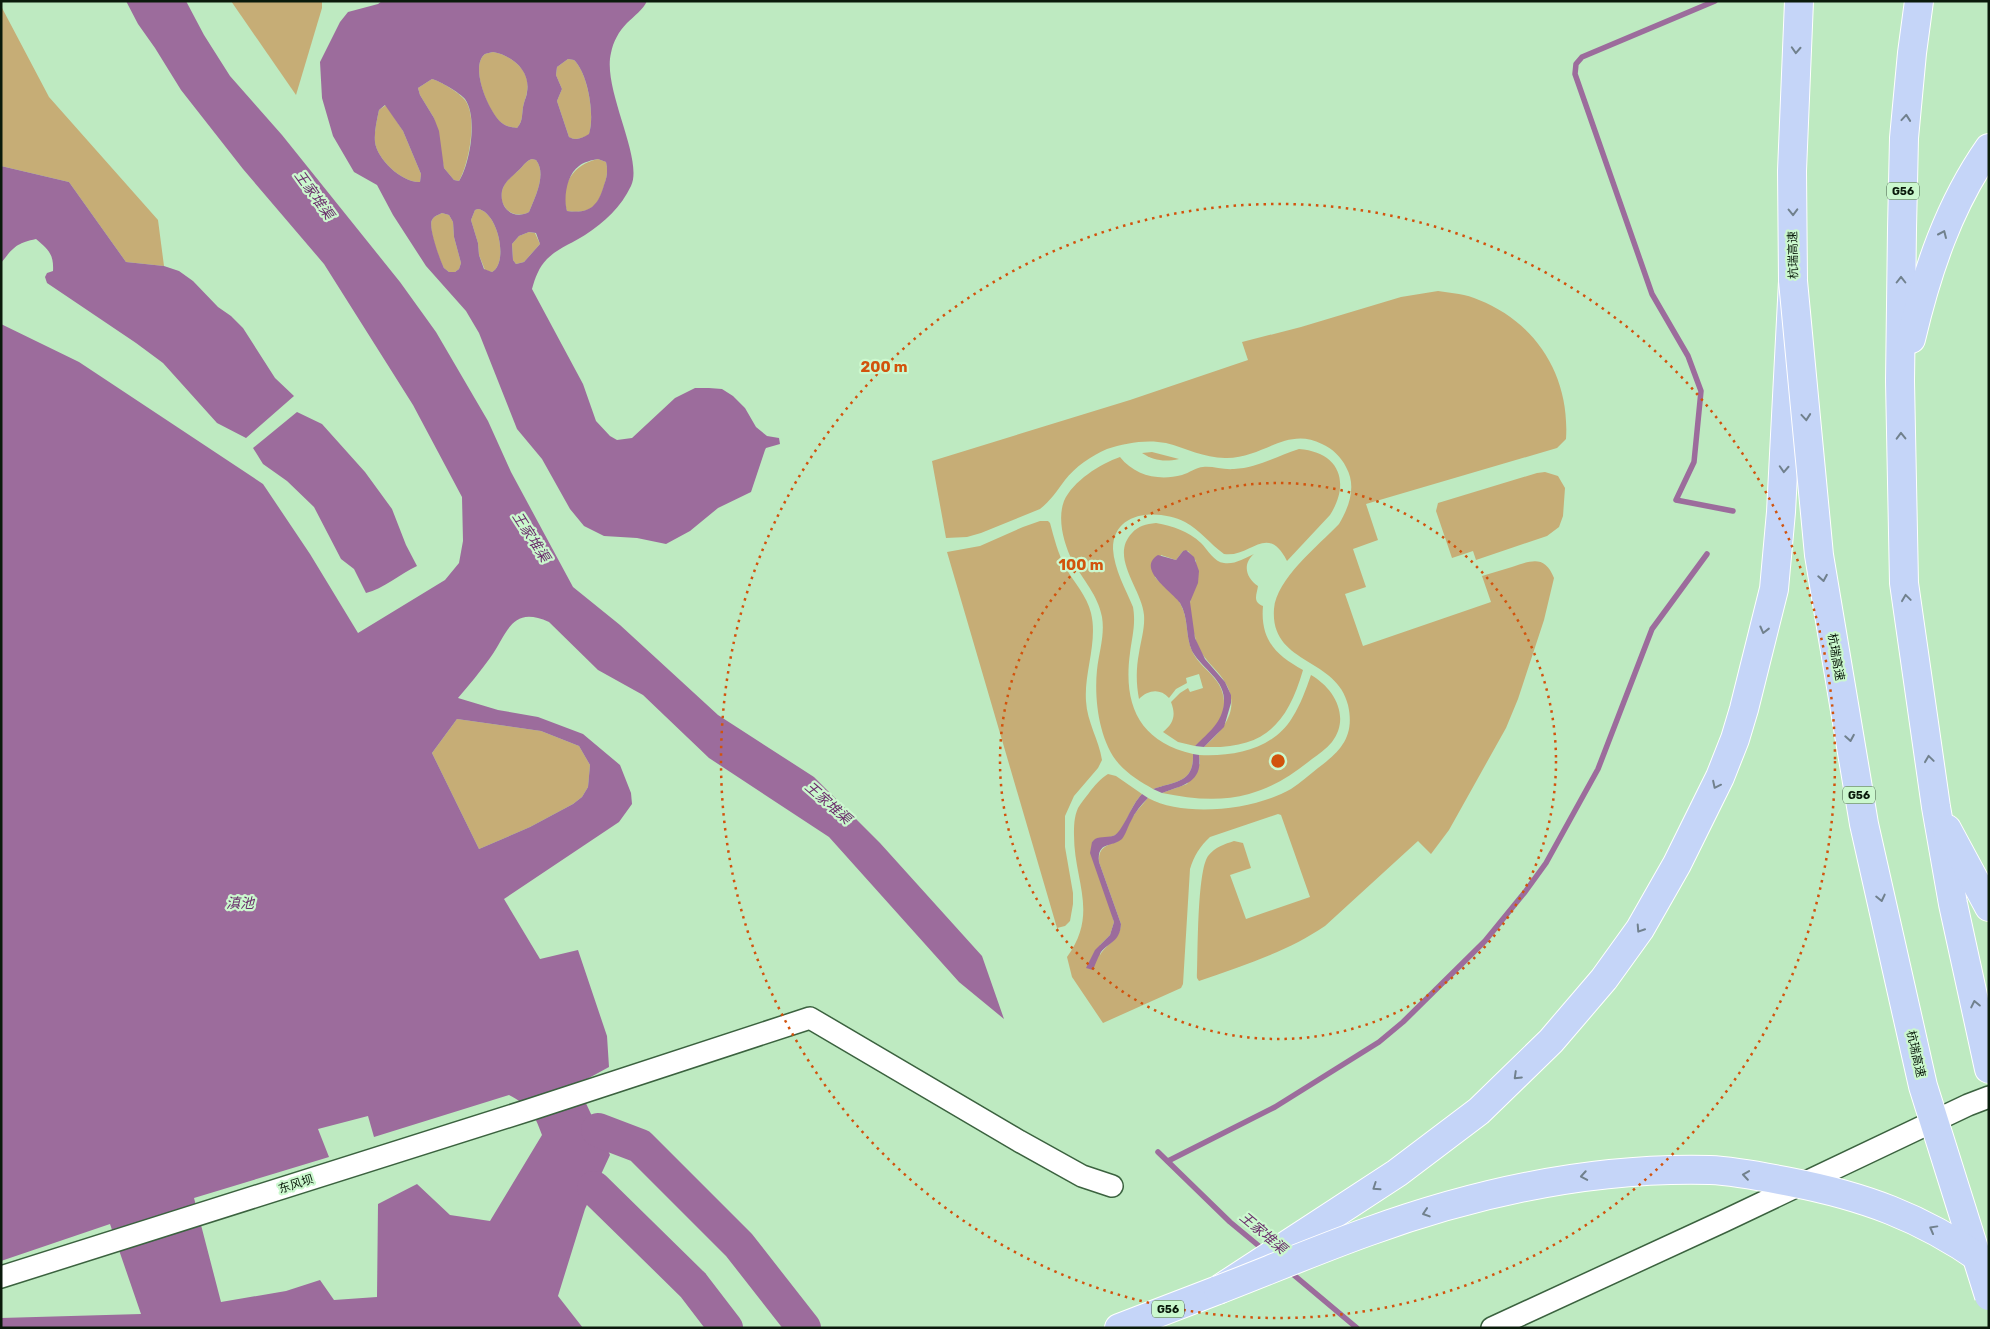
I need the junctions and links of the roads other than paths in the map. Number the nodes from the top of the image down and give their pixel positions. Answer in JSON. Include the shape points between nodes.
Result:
{"nodes":[{"id":1,"x":1799,"y":1,"type":"edge"},
{"id":2,"x":1919,"y":1,"type":"edge"},
{"id":3,"x":1989,"y":148,"type":"edge"},
{"id":4,"x":1794,"y":281,"type":"junction"},
{"id":5,"x":1900,"y":381,"type":"junction"},
{"id":6,"x":1936,"y":807,"type":"junction"},
{"id":7,"x":1989,"y":907,"type":"edge"},
{"id":8,"x":1989,"y":1069,"type":"edge"},
{"id":9,"x":1989,"y":1097,"type":"edge"},
{"id":10,"x":1112,"y":1186,"type":"dead end"},
{"id":11,"x":1989,"y":1264,"type":"edge"},
{"id":12,"x":1,"y":1277,"type":"edge"},
{"id":13,"x":1218,"y":1290,"type":"junction"},
{"id":14,"x":1989,"y":1296,"type":"edge"},
{"id":15,"x":1119,"y":1328,"type":"edge"},
{"id":16,"x":1492,"y":1328,"type":"edge"}],
"edges":[{"from":1,"to":4,"type":"highway","name":"杭瑞高速","number":"G56","one_way":true,"via":[[1792,171]]},
{"from":5,"to":2,"type":"highway","number":"G56","one_way":true,"via":[[1904,138]]},
{"from":5,"to":3,"type":"highway","one_way":true,"via":[[1938,245],[1959,196]]},
{"from":4,"to":13,"type":"highway","one_way":true,"bridge":true,"via":[[1774,589],[1732,746],[1720,777],[1656,903],[1626,950],[1582,1006],[1532,1062],[1480,1111],[1355,1201]]},
{"from":4,"to":14,"type":"highway","name":"杭瑞高速","number":"G56","one_way":true,"bridge":true,"via":[[1819,555],[1864,824],[1923,1086]]},
{"from":6,"to":5,"type":"highway","number":"G56","one_way":true,"via":[[1904,583]]},
{"from":6,"to":7,"type":"highway"},
{"from":8,"to":6,"type":"highway","one_way":true,"via":[[1953,904]]},
{"from":9,"to":16,"type":"street"},
{"from":10,"to":12,"type":"street","name":"东风坝","via":[[1082,1176],[1019,1141],[810,1018]]},
{"from":11,"to":13,"type":"highway","one_way":true,"bridge":true,"via":[[1918,1220],[1862,1199],[1820,1188],[1712,1170],[1646,1171],[1594,1174],[1540,1184],[1436,1210],[1368,1231]]},
{"from":13,"to":15,"type":"highway","number":"G56"}]}
